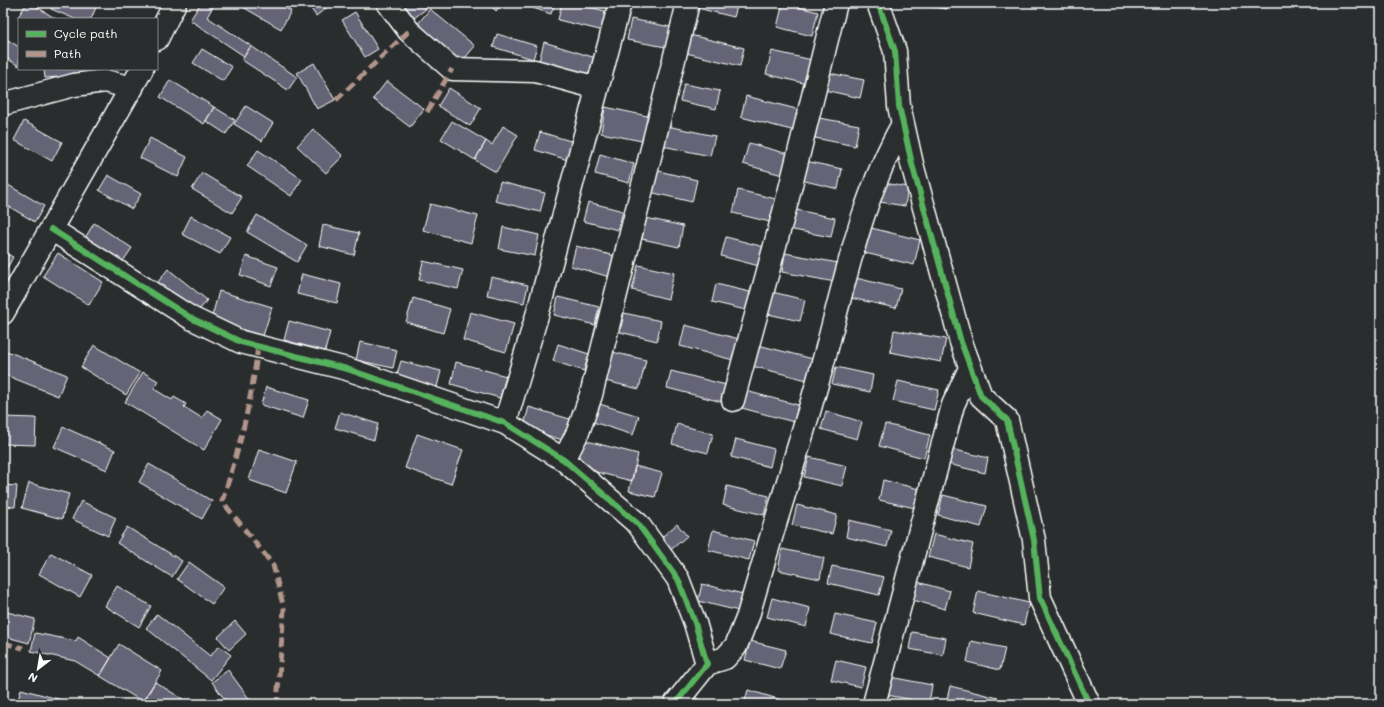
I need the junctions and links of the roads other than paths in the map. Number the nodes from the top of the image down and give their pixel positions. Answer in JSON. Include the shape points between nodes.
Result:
{"nodes":[{"id":1,"x":175,"y":3,"type":"edge"},
{"id":2,"x":388,"y":3,"type":"edge"},
{"id":3,"x":620,"y":3,"type":"edge"},
{"id":4,"x":688,"y":3,"type":"edge"},
{"id":5,"x":836,"y":3,"type":"edge"},
{"id":6,"x":878,"y":3,"type":"edge"},
{"id":7,"x":158,"y":37,"type":"edge"},
{"id":8,"x":141,"y":70,"type":"edge"},
{"id":9,"x":132,"y":88,"type":"junction"},
{"id":10,"x":597,"y":88,"type":"junction"},
{"id":11,"x":3,"y":104,"type":"edge"},
{"id":12,"x":903,"y":124,"type":"junction"},
{"id":13,"x":51,"y":229,"type":"junction"},
{"id":14,"x":3,"y":313,"type":"edge"},
{"id":15,"x":970,"y":368,"type":"junction"},
{"id":16,"x":733,"y":400,"type":"dead end"},
{"id":17,"x":504,"y":423,"type":"junction"},
{"id":18,"x":564,"y":460,"type":"junction"},
{"id":19,"x":707,"y":664,"type":"junction"},
{"id":20,"x":675,"y":704,"type":"edge"},
{"id":21,"x":874,"y":704,"type":"edge"},
{"id":22,"x":1089,"y":704,"type":"edge"}],
"edges":[{"from":1,"to":7,"type":"street"},
{"from":2,"to":10,"type":"street","via":[[409,31],[452,69],[534,71]]},
{"from":3,"to":10,"type":"street"},
{"from":4,"to":18,"type":"street","via":[[591,395],[578,432]]},
{"from":5,"to":16,"type":"street","via":[[786,205]]},
{"from":6,"to":12,"type":"street","via":[[895,51],[899,106]]},
{"from":8,"to":9,"type":"street"},
{"from":9,"to":11,"type":"street","via":[[105,81],[74,85]]},
{"from":9,"to":13,"type":"street"},
{"from":10,"to":17,"type":"street","via":[[538,312]]},
{"from":12,"to":15,"type":"street"},
{"from":12,"to":19,"type":"street","via":[[887,152],[862,218],[821,371],[748,616],[736,646],[725,658]]},
{"from":13,"to":14,"type":"street"},
{"from":13,"to":17,"type":"street","via":[[191,318],[241,342],[347,369]]},
{"from":15,"to":21,"type":"street","via":[[953,405]]},
{"from":15,"to":22,"type":"street","via":[[981,396],[1007,420],[1034,540],[1040,598]]},
{"from":17,"to":18,"type":"street"},
{"from":18,"to":19,"type":"street","via":[[638,524],[678,580],[695,623]]},
{"from":19,"to":20,"type":"street"}]}
